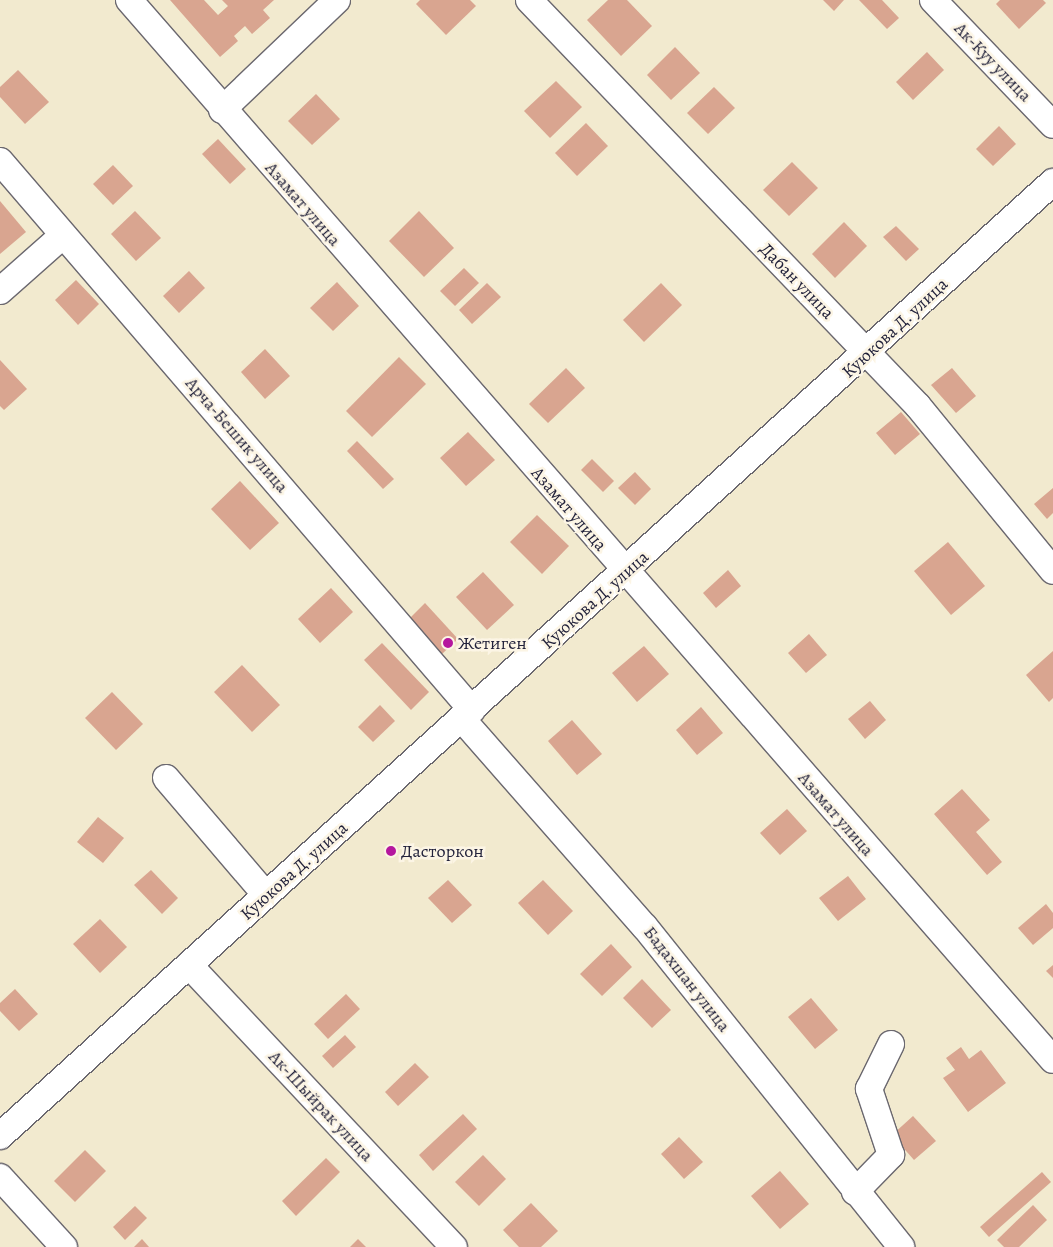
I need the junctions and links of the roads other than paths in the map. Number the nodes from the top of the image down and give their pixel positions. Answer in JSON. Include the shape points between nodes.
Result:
{"nodes":[{"id":1,"x":129,"y":0,"type":"edge"},
{"id":2,"x":337,"y":0,"type":"edge"},
{"id":3,"x":529,"y":0,"type":"edge"},
{"id":4,"x":933,"y":0,"type":"edge"},
{"id":5,"x":222,"y":110,"type":"junction"},
{"id":6,"x":1053,"y":125,"type":"edge"},
{"id":7,"x":0,"y":161,"type":"edge"},
{"id":8,"x":1053,"y":182,"type":"edge"},
{"id":9,"x":62,"y":237,"type":"junction"},
{"id":10,"x":0,"y":291,"type":"edge"},
{"id":11,"x":867,"y":354,"type":"junction"},
{"id":12,"x":1053,"y":571,"type":"edge"},
{"id":13,"x":624,"y":574,"type":"junction"},
{"id":14,"x":467,"y":715,"type":"junction"},
{"id":15,"x":166,"y":778,"type":"dead end"},
{"id":16,"x":266,"y":895,"type":"junction"},
{"id":17,"x":189,"y":965,"type":"junction"},
{"id":18,"x":891,"y":1044,"type":"dead end"},
{"id":19,"x":1053,"y":1060,"type":"edge"},
{"id":20,"x":0,"y":1136,"type":"edge"},
{"id":21,"x":0,"y":1177,"type":"edge"},
{"id":22,"x":869,"y":1180,"type":"junction"},
{"id":23,"x":64,"y":1247,"type":"edge"},
{"id":24,"x":454,"y":1247,"type":"edge"},
{"id":25,"x":901,"y":1247,"type":"edge"}],
"edges":[{"from":1,"to":5,"type":"street","name":"Азамат улица"},
{"from":2,"to":5,"type":"street"},
{"from":3,"to":11,"type":"street","name":"Дабан улица"},
{"from":4,"to":6,"type":"street","name":"Ак-Куу улица"},
{"from":5,"to":13,"type":"street","name":"Азамат улица"},
{"from":7,"to":9,"type":"street","name":"Арча-Бешик улица"},
{"from":8,"to":11,"type":"street","name":"Куюкова Д. улица"},
{"from":9,"to":10,"type":"street"},
{"from":9,"to":14,"type":"street","name":"Арча-Бешик улица"},
{"from":11,"to":12,"type":"street","name":"Дабан улица","via":[[918,406]]},
{"from":11,"to":13,"type":"street","name":"Куюкова Д. улица"},
{"from":13,"to":14,"type":"street","name":"Куюкова Д. улица"},
{"from":13,"to":19,"type":"street","name":"Азамат улица"},
{"from":14,"to":16,"type":"street","name":"Куюкова Д. улица"},
{"from":14,"to":22,"type":"street","name":"Бадахшан улица","via":[[646,927]]},
{"from":15,"to":16,"type":"street"},
{"from":16,"to":17,"type":"street","name":"Куюкова Д. улица"},
{"from":17,"to":20,"type":"street","name":"Куюкова Д. улица"},
{"from":17,"to":24,"type":"street","name":"Ак-Шыйрак улица"},
{"from":18,"to":22,"type":"street","via":[[869,1089],[891,1155]]},
{"from":21,"to":23,"type":"street"},
{"from":22,"to":25,"type":"street","name":"Бадахшан улица"}]}
